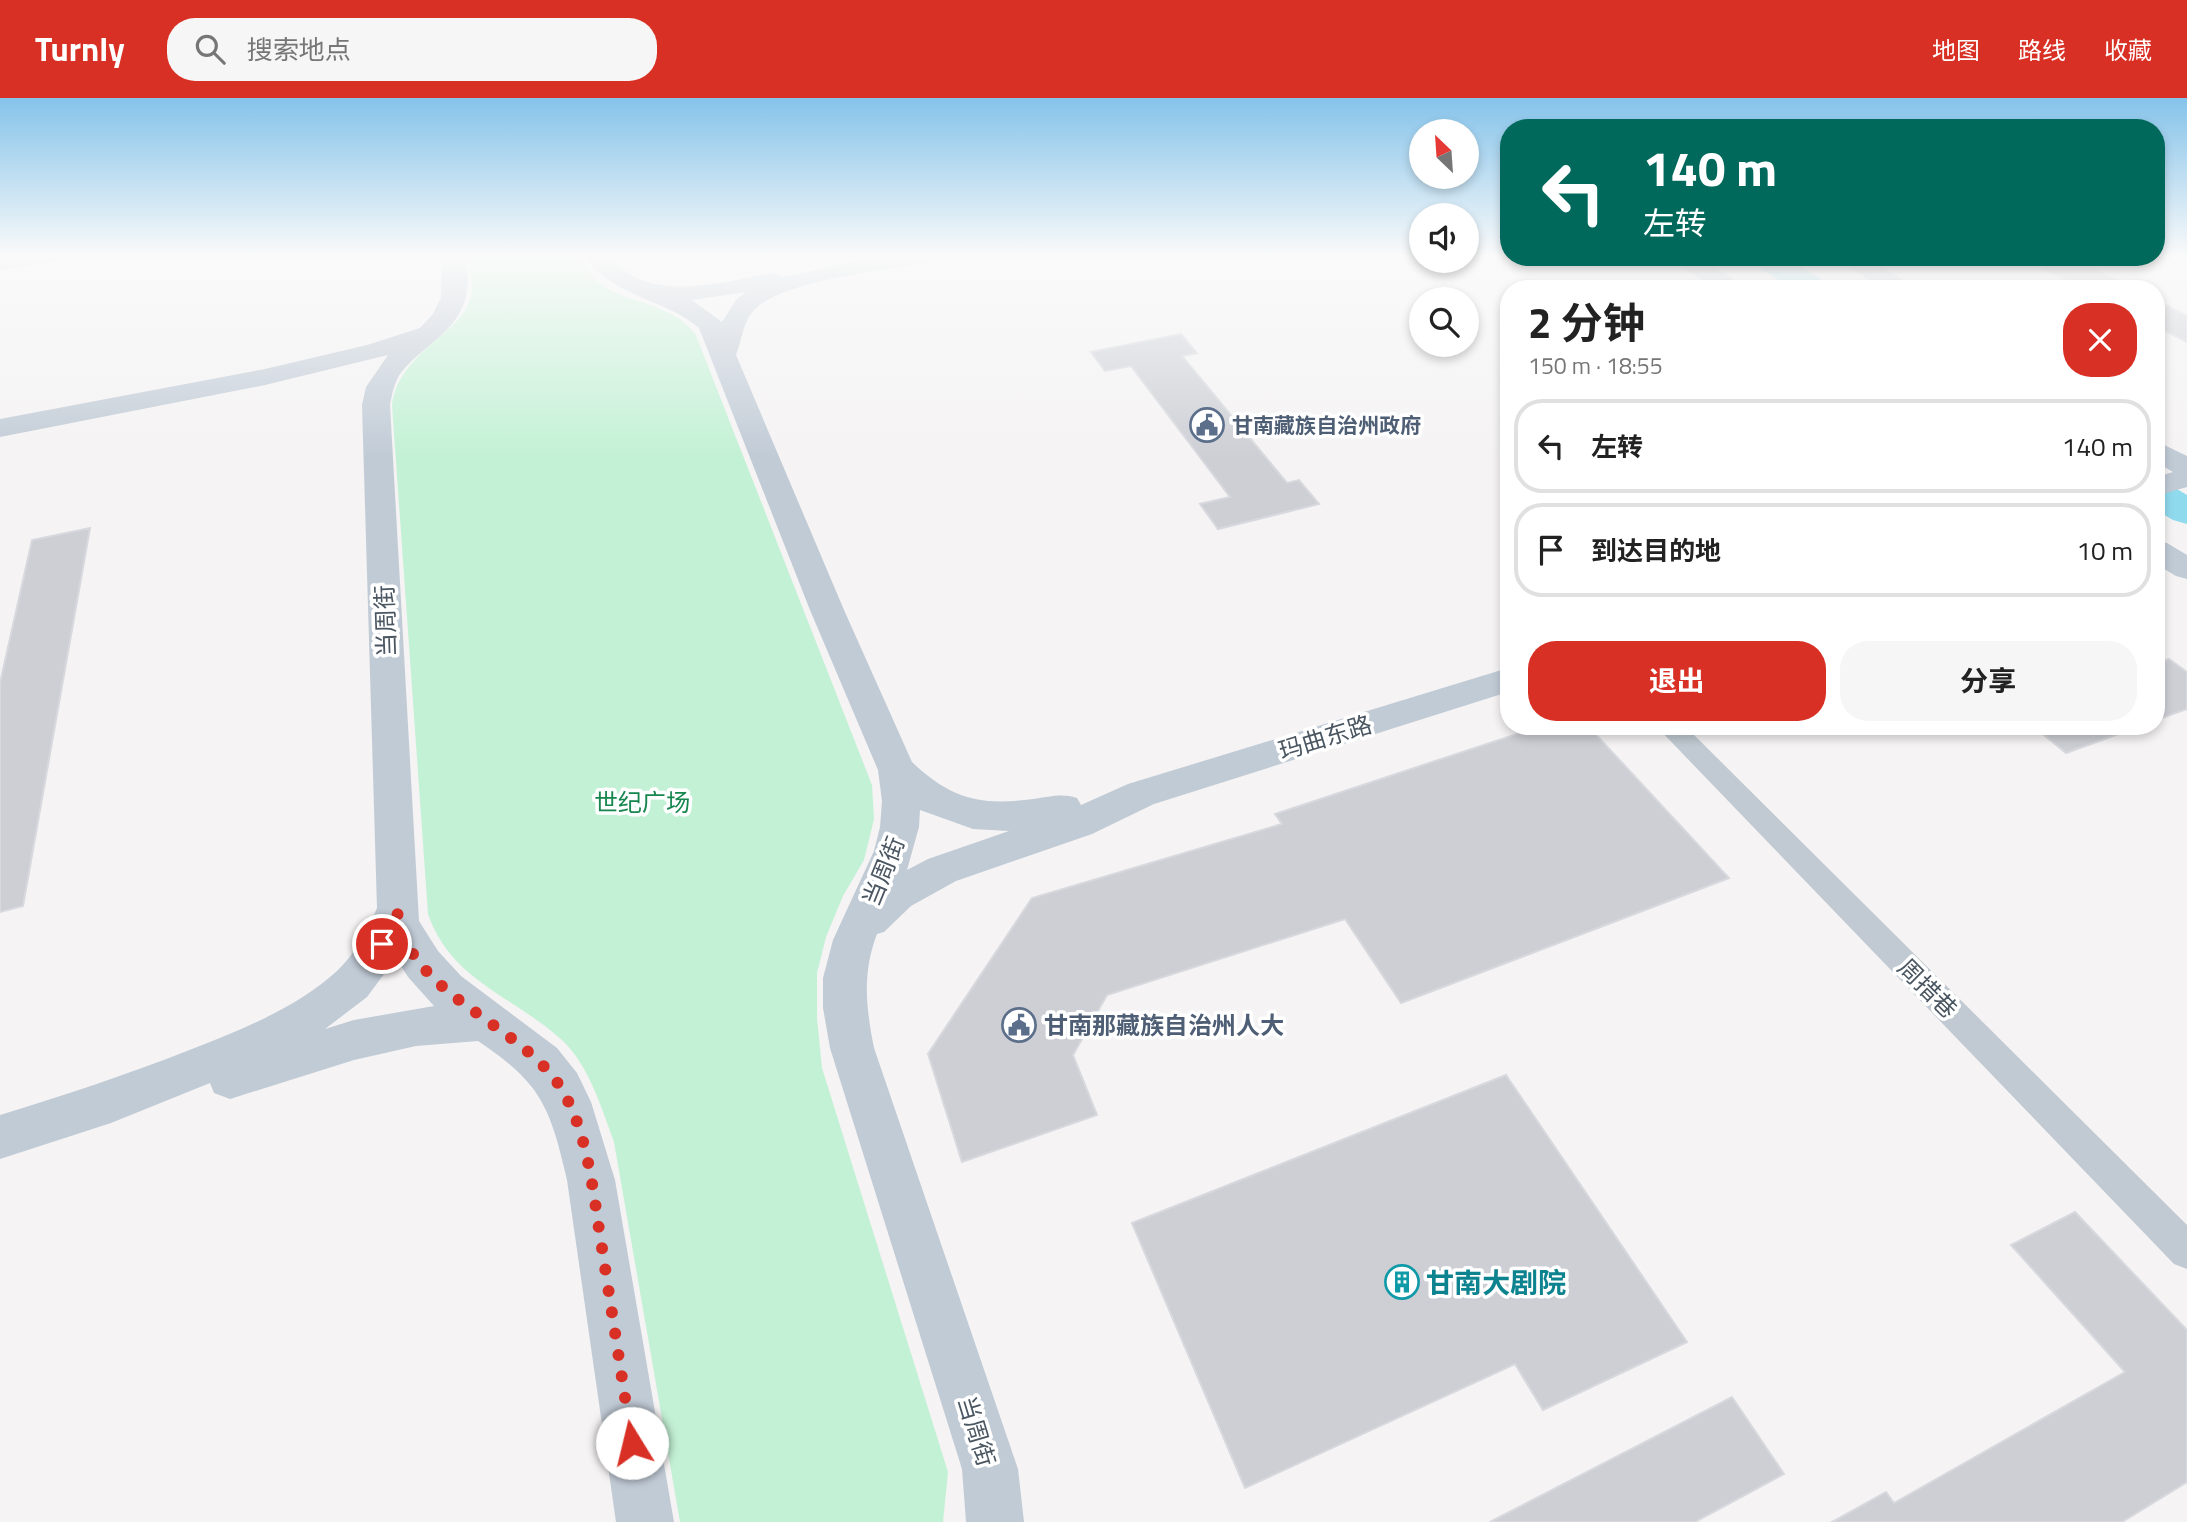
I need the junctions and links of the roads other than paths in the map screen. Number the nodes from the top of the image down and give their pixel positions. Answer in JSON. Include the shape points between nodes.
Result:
{"nodes":[{"id":1,"x":439,"y":323,"type":"edge"},
{"id":2,"x":709,"y":323,"type":"edge"},
{"id":3,"x":734,"y":323,"type":"edge"},
{"id":4,"x":437,"y":326,"type":"junction"},
{"id":5,"x":724,"y":354,"type":"junction"},
{"id":6,"x":265,"y":377,"type":"junction"},
{"id":7,"x":376,"y":398,"type":"junction"},
{"id":8,"x":0,"y":428,"type":"edge"},
{"id":9,"x":2165,"y":450,"type":"edge"},
{"id":10,"x":2165,"y":459,"type":"edge"},
{"id":11,"x":2179,"y":473,"type":"edge"},
{"id":12,"x":2165,"y":556,"type":"edge"},
{"id":13,"x":2187,"y":569,"type":"edge"},
{"id":14,"x":1500,"y":682,"type":"edge"},
{"id":15,"x":1678,"y":735,"type":"edge"},
{"id":16,"x":897,"y":770,"type":"junction"},
{"id":17,"x":1141,"y":794,"type":"junction"},
{"id":18,"x":397,"y":909,"type":"junction"},
{"id":19,"x":856,"y":934,"type":"junction"},
{"id":20,"x":484,"y":1021,"type":"junction"},
{"id":21,"x":111,"y":1102,"type":"junction"},
{"id":22,"x":0,"y":1137,"type":"edge"},
{"id":23,"x":2187,"y":1251,"type":"edge"},
{"id":24,"x":993,"y":1495,"type":"edge"},
{"id":25,"x":645,"y":1522,"type":"edge"},
{"id":26,"x":973,"y":1522,"type":"edge"}],
"edges":[{"from":1,"to":4,"type":"main road","name":"当周街"},
{"from":2,"to":5,"type":"main road","name":"当周街"},
{"from":3,"to":5,"type":"main road"},
{"from":4,"to":6,"type":"main road","via":[[375,351]]},
{"from":4,"to":7,"type":"main road","name":"当周街","via":[[391,368]]},
{"from":5,"to":16,"type":"main road","name":"当周街"},
{"from":6,"to":7,"type":"main road","via":[[327,375],[351,382]]},
{"from":6,"to":8,"type":"main road"},
{"from":7,"to":18,"type":"main road","name":"当周街"},
{"from":9,"to":11,"type":"main road"},
{"from":10,"to":11,"type":"main road"},
{"from":12,"to":13,"type":"main road"},
{"from":14,"to":17,"type":"main road","name":"玛曲东路"},
{"from":15,"to":23,"type":"street","name":"周措巷"},
{"from":16,"to":17,"type":"main road","via":[[916,791],[980,816],[1022,817]]},
{"from":16,"to":19,"type":"main road","name":"当周街","via":[[903,796],[897,845]]},
{"from":17,"to":19,"type":"main road","via":[[1078,823],[919,880],[877,910]]},
{"from":18,"to":20,"type":"main road","name":"当周街","via":[[407,945],[429,972]]},
{"from":18,"to":21,"type":"main road","via":[[369,964],[328,1004],[268,1039]]},
{"from":19,"to":24,"type":"main road","name":"当周街","via":[[844,989],[852,1048]]},
{"from":20,"to":21,"type":"main road","via":[[416,1027],[354,1040],[222,1081]]},
{"from":20,"to":25,"type":"main road","name":"当周街","via":[[542,1062],[560,1086],[577,1124],[591,1180]]},
{"from":21,"to":22,"type":"main road"},
{"from":24,"to":26,"type":"main road"}]}
